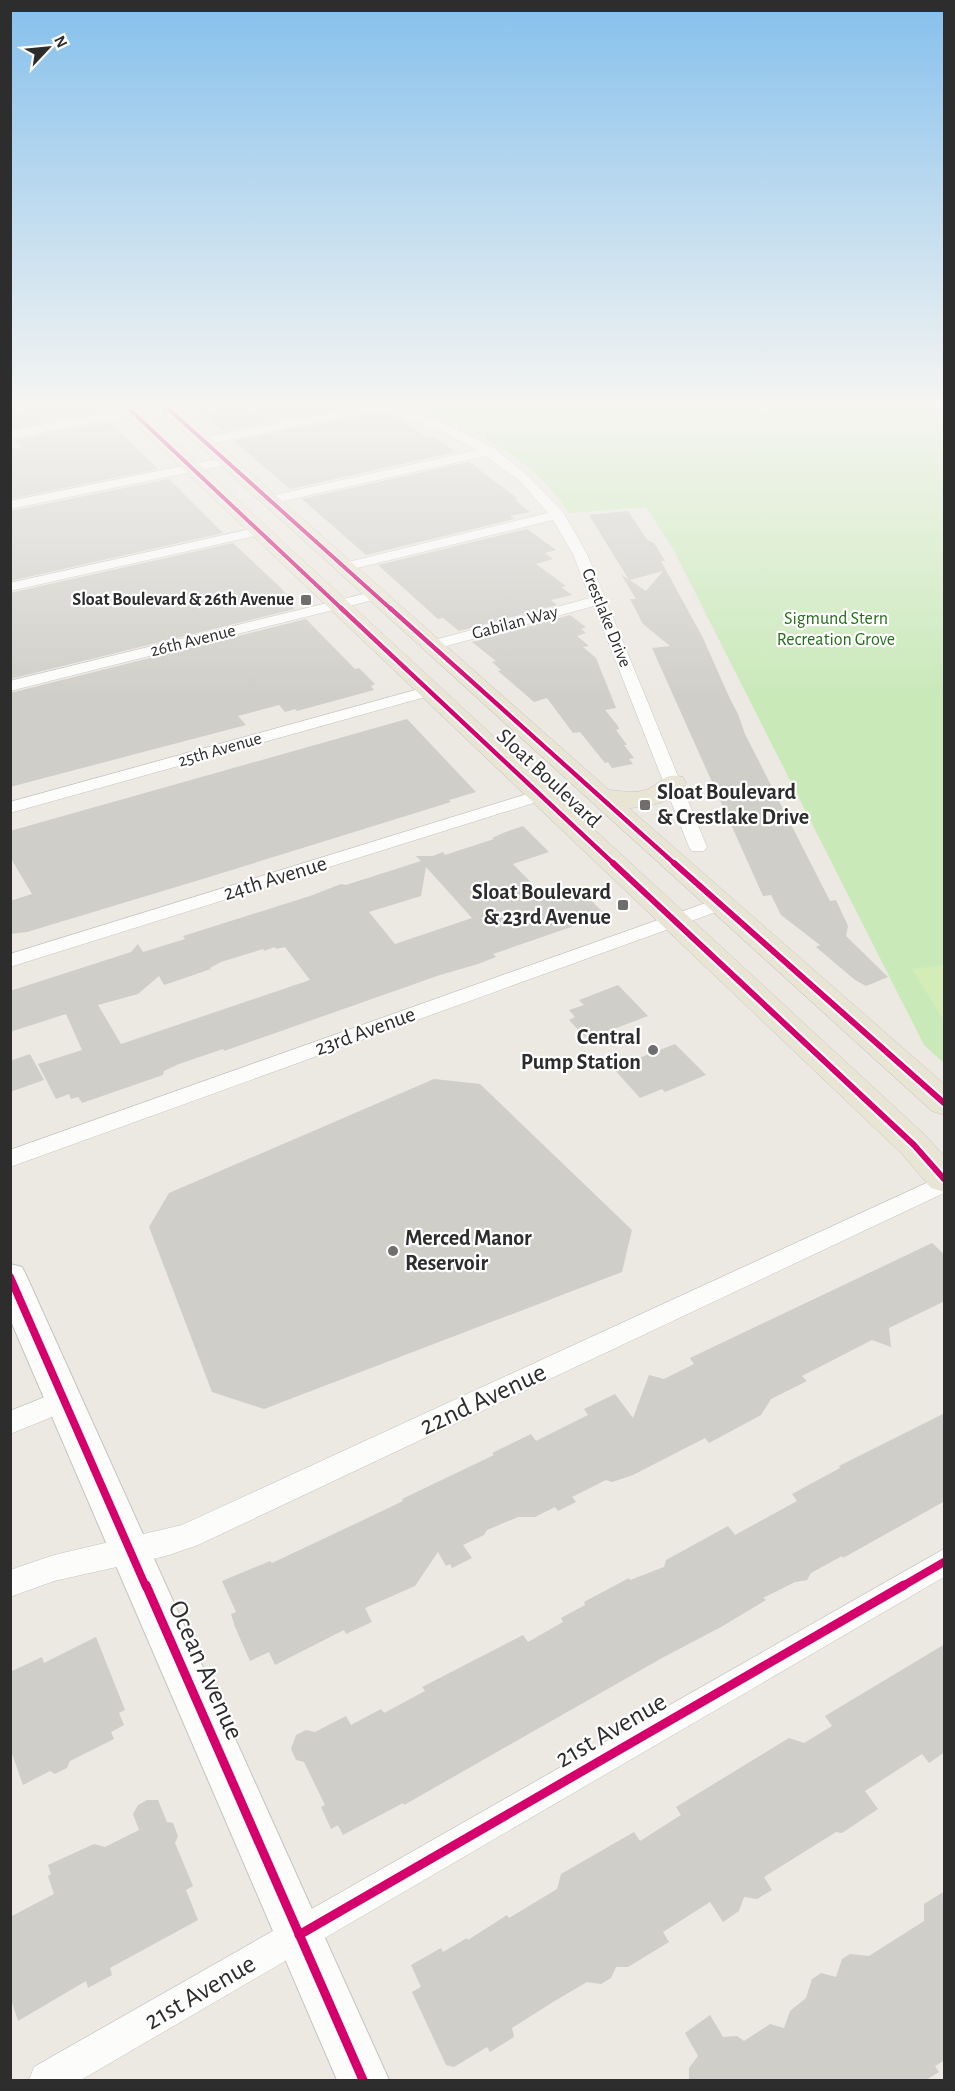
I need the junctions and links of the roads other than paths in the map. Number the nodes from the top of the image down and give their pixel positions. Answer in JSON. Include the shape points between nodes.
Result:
{"nodes":[{"id":1,"x":230,"y":504,"type":"edge"},
{"id":2,"x":274,"y":504,"type":"edge"},
{"id":3,"x":547,"y":504,"type":"edge"},
{"id":4,"x":558,"y":515,"type":"junction"},
{"id":5,"x":259,"y":531,"type":"junction"},
{"id":6,"x":345,"y":567,"type":"junction"},
{"id":7,"x":10,"y":587,"type":"edge"},
{"id":8,"x":376,"y":595,"type":"junction"},
{"id":9,"x":599,"y":600,"type":"junction"},
{"id":10,"x":338,"y":604,"type":"junction"},
{"id":11,"x":432,"y":645,"type":"junction"},
{"id":12,"x":10,"y":686,"type":"edge"},
{"id":13,"x":430,"y":691,"type":"junction"},
{"id":14,"x":673,"y":783,"type":"junction"},
{"id":15,"x":540,"y":795,"type":"junction"},
{"id":16,"x":600,"y":796,"type":"junction"},
{"id":17,"x":10,"y":808,"type":"edge"},
{"id":18,"x":698,"y":847,"type":"dead end"},
{"id":19,"x":720,"y":904,"type":"junction"},
{"id":20,"x":674,"y":920,"type":"junction"},
{"id":21,"x":10,"y":961,"type":"edge"},
{"id":22,"x":945,"y":1103,"type":"edge"},
{"id":23,"x":10,"y":1159,"type":"edge"},
{"id":24,"x":945,"y":1181,"type":"edge"},
{"id":25,"x":10,"y":1276,"type":"edge"},
{"id":26,"x":65,"y":1400,"type":"junction"},
{"id":27,"x":10,"y":1423,"type":"edge"},
{"id":28,"x":130,"y":1551,"type":"junction"},
{"id":29,"x":945,"y":1562,"type":"edge"},
{"id":30,"x":10,"y":1584,"type":"edge"},
{"id":31,"x":299,"y":1935,"type":"junction"},
{"id":32,"x":47,"y":2080,"type":"edge"},
{"id":33,"x":363,"y":2080,"type":"edge"}],
"edges":[{"from":1,"to":5,"type":"main road","name":"Sloat Boulevard"},
{"from":2,"to":6,"type":"main road","name":"Sloat Boulevard"},
{"from":3,"to":4,"type":"street","name":"Crestlake Drive"},
{"from":4,"to":6,"type":"street"},
{"from":4,"to":9,"type":"street","name":"Crestlake Drive"},
{"from":5,"to":7,"type":"street"},
{"from":5,"to":10,"type":"main road","name":"Sloat Boulevard"},
{"from":6,"to":8,"type":"main road","name":"Sloat Boulevard"},
{"from":8,"to":10,"type":"street","name":"26th Avenue"},
{"from":8,"to":11,"type":"main road","name":"Sloat Boulevard"},
{"from":9,"to":11,"type":"street","name":"Gabilan Way"},
{"from":9,"to":14,"type":"street","name":"Crestlake Drive"},
{"from":10,"to":12,"type":"street","name":"26th Avenue"},
{"from":10,"to":13,"type":"main road","name":"Sloat Boulevard"},
{"from":11,"to":16,"type":"main road","name":"Sloat Boulevard"},
{"from":13,"to":15,"type":"main road","name":"Sloat Boulevard"},
{"from":13,"to":17,"type":"street","name":"25th Avenue"},
{"from":14,"to":16,"type":"main road","via":[[663,793],[647,798]]},
{"from":14,"to":18,"type":"street","name":"Crestlake Drive"},
{"from":15,"to":20,"type":"main road","name":"Sloat Boulevard"},
{"from":15,"to":21,"type":"street","name":"24th Avenue"},
{"from":16,"to":19,"type":"main road","name":"Sloat Boulevard"},
{"from":19,"to":20,"type":"street","name":"23rd Avenue"},
{"from":19,"to":22,"type":"main road","name":"Sloat Boulevard"},
{"from":20,"to":23,"type":"street","name":"23rd Avenue"},
{"from":20,"to":24,"type":"main road","name":"Sloat Boulevard","via":[[907,1139]]},
{"from":24,"to":28,"type":"street","name":"22nd Avenue","via":[[188,1536]]},
{"from":25,"to":26,"type":"street","name":"Ocean Avenue"},
{"from":26,"to":27,"type":"street"},
{"from":26,"to":28,"type":"street","name":"Ocean Avenue"},
{"from":28,"to":30,"type":"street","name":"22nd Avenue","via":[[72,1562]]},
{"from":28,"to":31,"type":"street","name":"Ocean Avenue"},
{"from":29,"to":31,"type":"street","name":"21st Avenue"},
{"from":31,"to":32,"type":"street","name":"21st Avenue"},
{"from":31,"to":33,"type":"street","name":"Ocean Avenue"}]}
